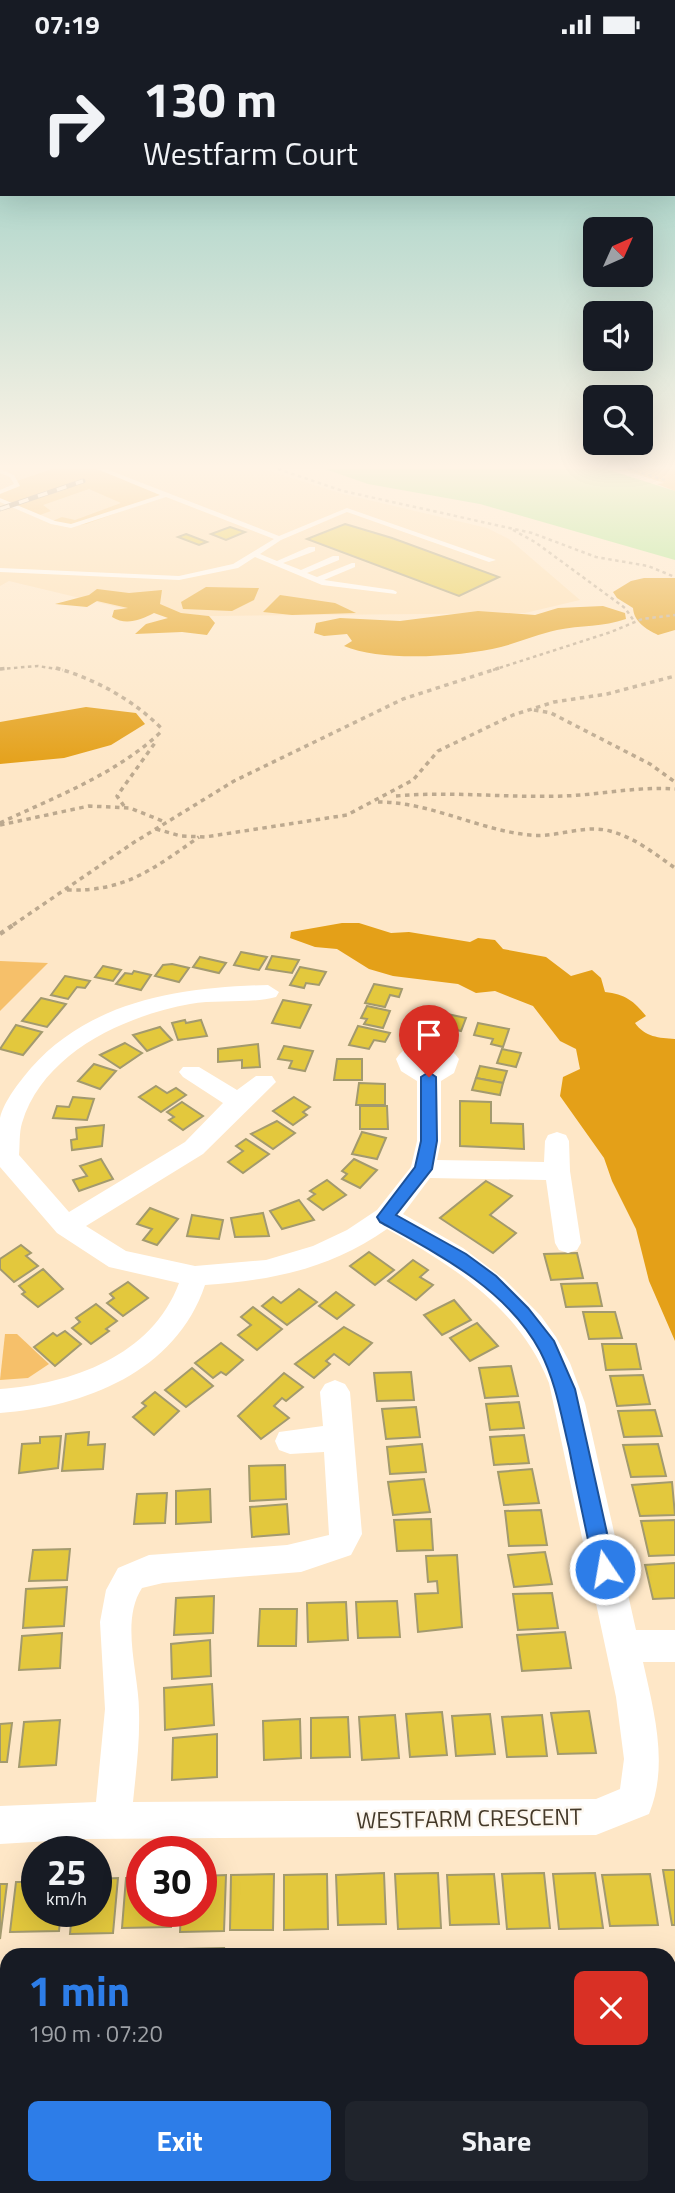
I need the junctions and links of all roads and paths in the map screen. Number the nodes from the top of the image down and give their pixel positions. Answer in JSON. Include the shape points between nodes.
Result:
{"nodes":[{"id":1,"x":1,"y":569,"type":"edge"},
{"id":2,"x":221,"y":569,"type":"edge"},
{"id":3,"x":292,"y":569,"type":"edge"},
{"id":4,"x":310,"y":569,"type":"edge"},
{"id":5,"x":343,"y":569,"type":"edge"},
{"id":6,"x":572,"y":569,"type":"edge"},
{"id":7,"x":655,"y":569,"type":"edge"},
{"id":8,"x":301,"y":573,"type":"junction"},
{"id":9,"x":675,"y":577,"type":"edge"},
{"id":10,"x":317,"y":580,"type":"junction"},
{"id":11,"x":393,"y":592,"type":"dead end"},
{"id":12,"x":675,"y":615,"type":"edge"},
{"id":13,"x":634,"y":621,"type":"junction"},
{"id":14,"x":0,"y":669,"type":"edge"},
{"id":15,"x":675,"y":676,"type":"edge"},
{"id":16,"x":529,"y":710,"type":"junction"},
{"id":17,"x":163,"y":730,"type":"junction"},
{"id":18,"x":675,"y":782,"type":"edge"},
{"id":19,"x":675,"y":789,"type":"edge"},
{"id":20,"x":396,"y":793,"type":"junction"},
{"id":21,"x":402,"y":802,"type":"junction"},
{"id":22,"x":374,"y":803,"type":"junction"},
{"id":23,"x":130,"y":809,"type":"junction"},
{"id":24,"x":166,"y":823,"type":"junction"},
{"id":25,"x":0,"y":824,"type":"edge"},
{"id":26,"x":155,"y":829,"type":"junction"},
{"id":27,"x":200,"y":837,"type":"junction"},
{"id":28,"x":675,"y":869,"type":"edge"},
{"id":29,"x":65,"y":890,"type":"junction"},
{"id":30,"x":0,"y":934,"type":"edge"},
{"id":31,"x":268,"y":992,"type":"dead end"},
{"id":32,"x":191,"y":1073,"type":"dead end"},
{"id":33,"x":429,"y":1077,"type":"dead end"},
{"id":34,"x":264,"y":1082,"type":"dead end"},
{"id":35,"x":238,"y":1102,"type":"junction"},
{"id":36,"x":556,"y":1141,"type":"dead end"},
{"id":37,"x":3,"y":1159,"type":"edge"},
{"id":38,"x":423,"y":1169,"type":"junction"},
{"id":39,"x":557,"y":1171,"type":"junction"},
{"id":40,"x":386,"y":1217,"type":"junction"},
{"id":41,"x":66,"y":1226,"type":"junction"},
{"id":42,"x":568,"y":1243,"type":"dead end"},
{"id":43,"x":195,"y":1276,"type":"junction"},
{"id":44,"x":335,"y":1392,"type":"dead end"},
{"id":45,"x":0,"y":1401,"type":"edge"},
{"id":46,"x":339,"y":1438,"type":"junction"},
{"id":47,"x":290,"y":1441,"type":"dead end"},
{"id":48,"x":621,"y":1646,"type":"junction"},
{"id":49,"x":675,"y":1646,"type":"edge"},
{"id":50,"x":113,"y":1822,"type":"junction"},
{"id":51,"x":0,"y":1825,"type":"edge"}],
"edges":[{"from":1,"to":2,"type":"lane","via":[[180,578]]},
{"from":3,"to":8,"type":"lane"},
{"from":4,"to":8,"type":"lane"},
{"from":5,"to":10,"type":"lane"},
{"from":6,"to":13,"type":"path","via":[[625,608]]},
{"from":7,"to":9,"type":"path"},
{"from":8,"to":10,"type":"lane"},
{"from":10,"to":11,"type":"lane"},
{"from":12,"to":13,"type":"path"},
{"from":13,"to":24,"type":"path","via":[[403,699],[234,781]]},
{"from":14,"to":17,"type":"path","via":[[34,665],[60,669],[150,715]]},
{"from":15,"to":16,"type":"path"},
{"from":16,"to":18,"type":"path","via":[[551,713],[650,764]]},
{"from":16,"to":20,"type":"path","via":[[438,751]]},
{"from":17,"to":23,"type":"path","via":[[117,796],[118,802]]},
{"from":17,"to":25,"type":"path","via":[[124,762]]},
{"from":19,"to":20,"type":"path","via":[[561,796]]},
{"from":20,"to":21,"type":"path"},
{"from":20,"to":22,"type":"path"},
{"from":21,"to":22,"type":"path"},
{"from":21,"to":28,"type":"path","via":[[527,835],[550,836],[587,828],[610,831],[632,839]]},
{"from":22,"to":27,"type":"path","via":[[347,815]]},
{"from":23,"to":24,"type":"path"},
{"from":23,"to":25,"type":"path","via":[[89,806]]},
{"from":24,"to":26,"type":"path"},
{"from":26,"to":27,"type":"path"},
{"from":26,"to":29,"type":"path"},
{"from":27,"to":29,"type":"path","via":[[130,884],[91,893]]},
{"from":29,"to":30,"type":"path"},
{"from":31,"to":37,"type":"street","via":[[222,1002],[165,999],[133,1009],[83,1035],[38,1076],[10,1121]]},
{"from":32,"to":35,"type":"street"},
{"from":33,"to":38,"type":"street","via":[[429,1141]]},
{"from":34,"to":35,"type":"street"},
{"from":35,"to":41,"type":"street","via":[[194,1149]]},
{"from":36,"to":39,"type":"street"},
{"from":37,"to":41,"type":"street"},
{"from":38,"to":39,"type":"street"},
{"from":38,"to":40,"type":"street"},
{"from":39,"to":42,"type":"street"},
{"from":40,"to":43,"type":"street","via":[[356,1237],[296,1262],[266,1270]]},
{"from":40,"to":48,"type":"street","name":"WESTFARM CRESCENT","via":[[460,1258],[489,1281],[547,1346],[565,1389]]},
{"from":41,"to":43,"type":"street","via":[[119,1260]]},
{"from":43,"to":45,"type":"street","via":[[180,1314],[144,1351],[107,1377],[62,1392]]},
{"from":44,"to":46,"type":"street"},
{"from":46,"to":47,"type":"street"},
{"from":46,"to":50,"type":"street","via":[[346,1534],[340,1545],[303,1555],[149,1570],[130,1579],[122,1592],[115,1652],[122,1707]]},
{"from":48,"to":49,"type":"street"},
{"from":48,"to":50,"type":"street","name":"WESTFARM CRESCENT","via":[[642,1761],[636,1801],[596,1817]]},
{"from":50,"to":51,"type":"street","name":"WESTFARM CRESCENT"}]}
